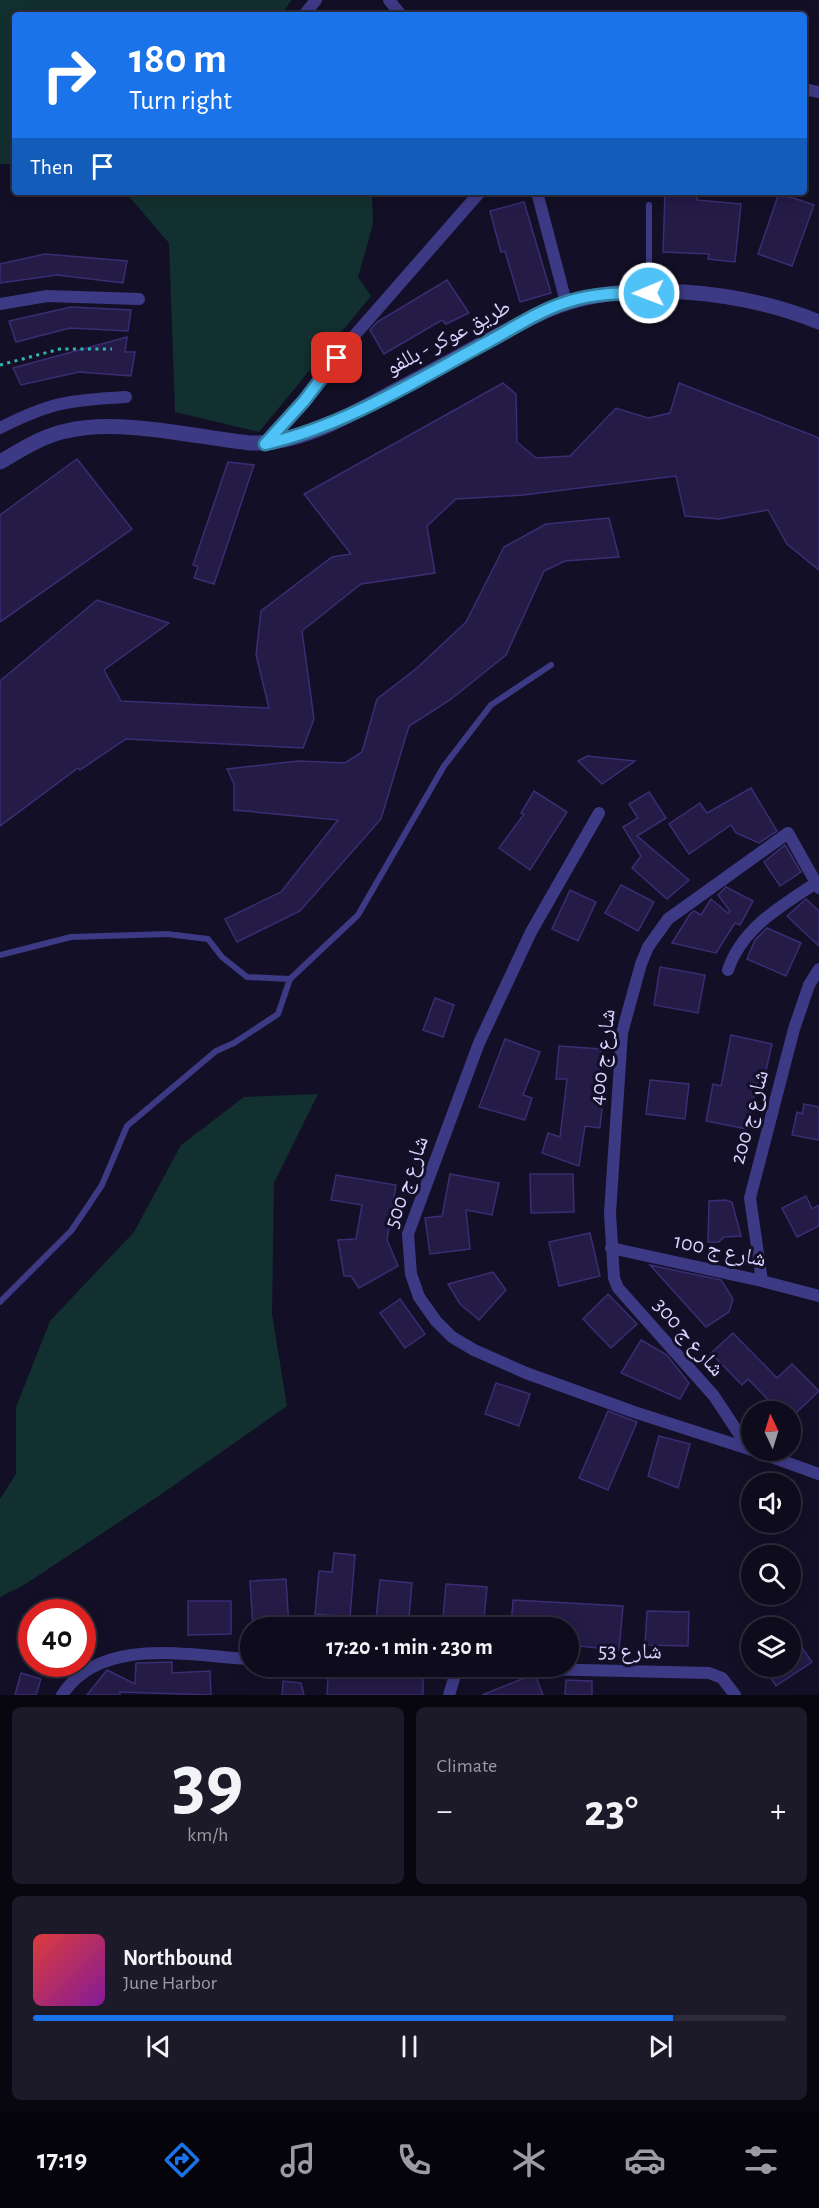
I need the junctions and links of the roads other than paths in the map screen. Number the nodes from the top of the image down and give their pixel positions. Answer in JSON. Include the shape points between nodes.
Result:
{"nodes":[{"id":1,"x":316,"y":0,"type":"edge"},
{"id":2,"x":389,"y":0,"type":"edge"},
{"id":3,"x":306,"y":12,"type":"edge"},
{"id":4,"x":399,"y":12,"type":"edge"},
{"id":5,"x":477,"y":195,"type":"edge"},
{"id":6,"x":538,"y":195,"type":"edge"},
{"id":7,"x":649,"y":205,"type":"dead end"},
{"id":8,"x":649,"y":293,"type":"junction"},
{"id":9,"x":139,"y":299,"type":"dead end"},
{"id":10,"x":566,"y":302,"type":"junction"},
{"id":11,"x":0,"y":304,"type":"edge"},
{"id":12,"x":819,"y":322,"type":"edge"},
{"id":13,"x":126,"y":397,"type":"dead end"},
{"id":14,"x":0,"y":428,"type":"edge"},
{"id":15,"x":265,"y":444,"type":"junction"},
{"id":16,"x":0,"y":462,"type":"edge"},
{"id":17,"x":551,"y":665,"type":"dead end"},
{"id":18,"x":599,"y":813,"type":"dead end"},
{"id":19,"x":818,"y":886,"type":"edge"},
{"id":20,"x":0,"y":955,"type":"edge"},
{"id":21,"x":819,"y":969,"type":"edge"},
{"id":22,"x":728,"y":970,"type":"dead end"},
{"id":23,"x":290,"y":979,"type":"junction"},
{"id":24,"x":611,"y":1248,"type":"junction"},
{"id":25,"x":762,"y":1281,"type":"junction"},
{"id":26,"x":819,"y":1296,"type":"edge"},
{"id":27,"x":0,"y":1302,"type":"edge"},
{"id":28,"x":741,"y":1435,"type":"edge"},
{"id":29,"x":741,"y":1447,"type":"edge"},
{"id":30,"x":782,"y":1461,"type":"edge"},
{"id":31,"x":819,"y":1474,"type":"edge"},
{"id":32,"x":240,"y":1659,"type":"edge"},
{"id":33,"x":579,"y":1671,"type":"edge"},
{"id":34,"x":455,"y":1677,"type":"edge"},
{"id":35,"x":62,"y":1695,"type":"edge"},
{"id":36,"x":449,"y":1695,"type":"edge"},
{"id":37,"x":735,"y":1695,"type":"edge"}],
"edges":[{"from":1,"to":3,"type":"street"},
{"from":2,"to":4,"type":"street"},
{"from":5,"to":15,"type":"street"},
{"from":6,"to":10,"type":"street"},
{"from":7,"to":8,"type":"lane"},
{"from":8,"to":10,"type":"street","name":"طريق عوكر - بللفو","via":[[599,295]]},
{"from":8,"to":12,"type":"street","name":"طريق عوكر - بللفو","via":[[716,295],[760,302]]},
{"from":9,"to":11,"type":"street","via":[[47,296]]},
{"from":10,"to":15,"type":"street","name":"طريق عوكر - بللفو","via":[[349,415],[310,432]]},
{"from":13,"to":14,"type":"street","via":[[63,401]]},
{"from":15,"to":16,"type":"street","name":"طريق عوكر - بللفو","via":[[94,426],[45,437]]},
{"from":17,"to":23,"type":"lane","via":[[491,705],[444,766],[358,915]]},
{"from":18,"to":29,"type":"street","name":"شارع ج 500","via":[[531,932],[480,1043],[408,1234],[411,1274],[419,1296],[436,1322],[474,1350],[526,1373]]},
{"from":19,"to":22,"type":"street","via":[[771,912],[735,950]]},
{"from":19,"to":24,"type":"street","name":"شارع ج 400","via":[[788,833],[686,904],[668,919],[648,947],[622,1033]]},
{"from":20,"to":23,"type":"lane","via":[[71,937],[166,934],[208,939],[222,957],[247,977]]},
{"from":21,"to":25,"type":"street","name":"شارع ج 200","via":[[801,1007],[750,1198]]},
{"from":23,"to":27,"type":"lane","via":[[278,1014],[216,1051],[127,1126],[102,1185],[70,1231]]},
{"from":24,"to":25,"type":"street","name":"شارع ج 100"},
{"from":24,"to":28,"type":"street","name":"شارع ج 300","via":[[618,1288],[714,1396]]},
{"from":25,"to":26,"type":"street","name":"شارع ج 100"},
{"from":30,"to":31,"type":"street","name":"شارع ج 500"},
{"from":32,"to":35,"type":"street","via":[[124,1655],[83,1672]]},
{"from":33,"to":37,"type":"street","name":"شارع 53","via":[[709,1673],[722,1678]]},
{"from":34,"to":36,"type":"street"}]}
